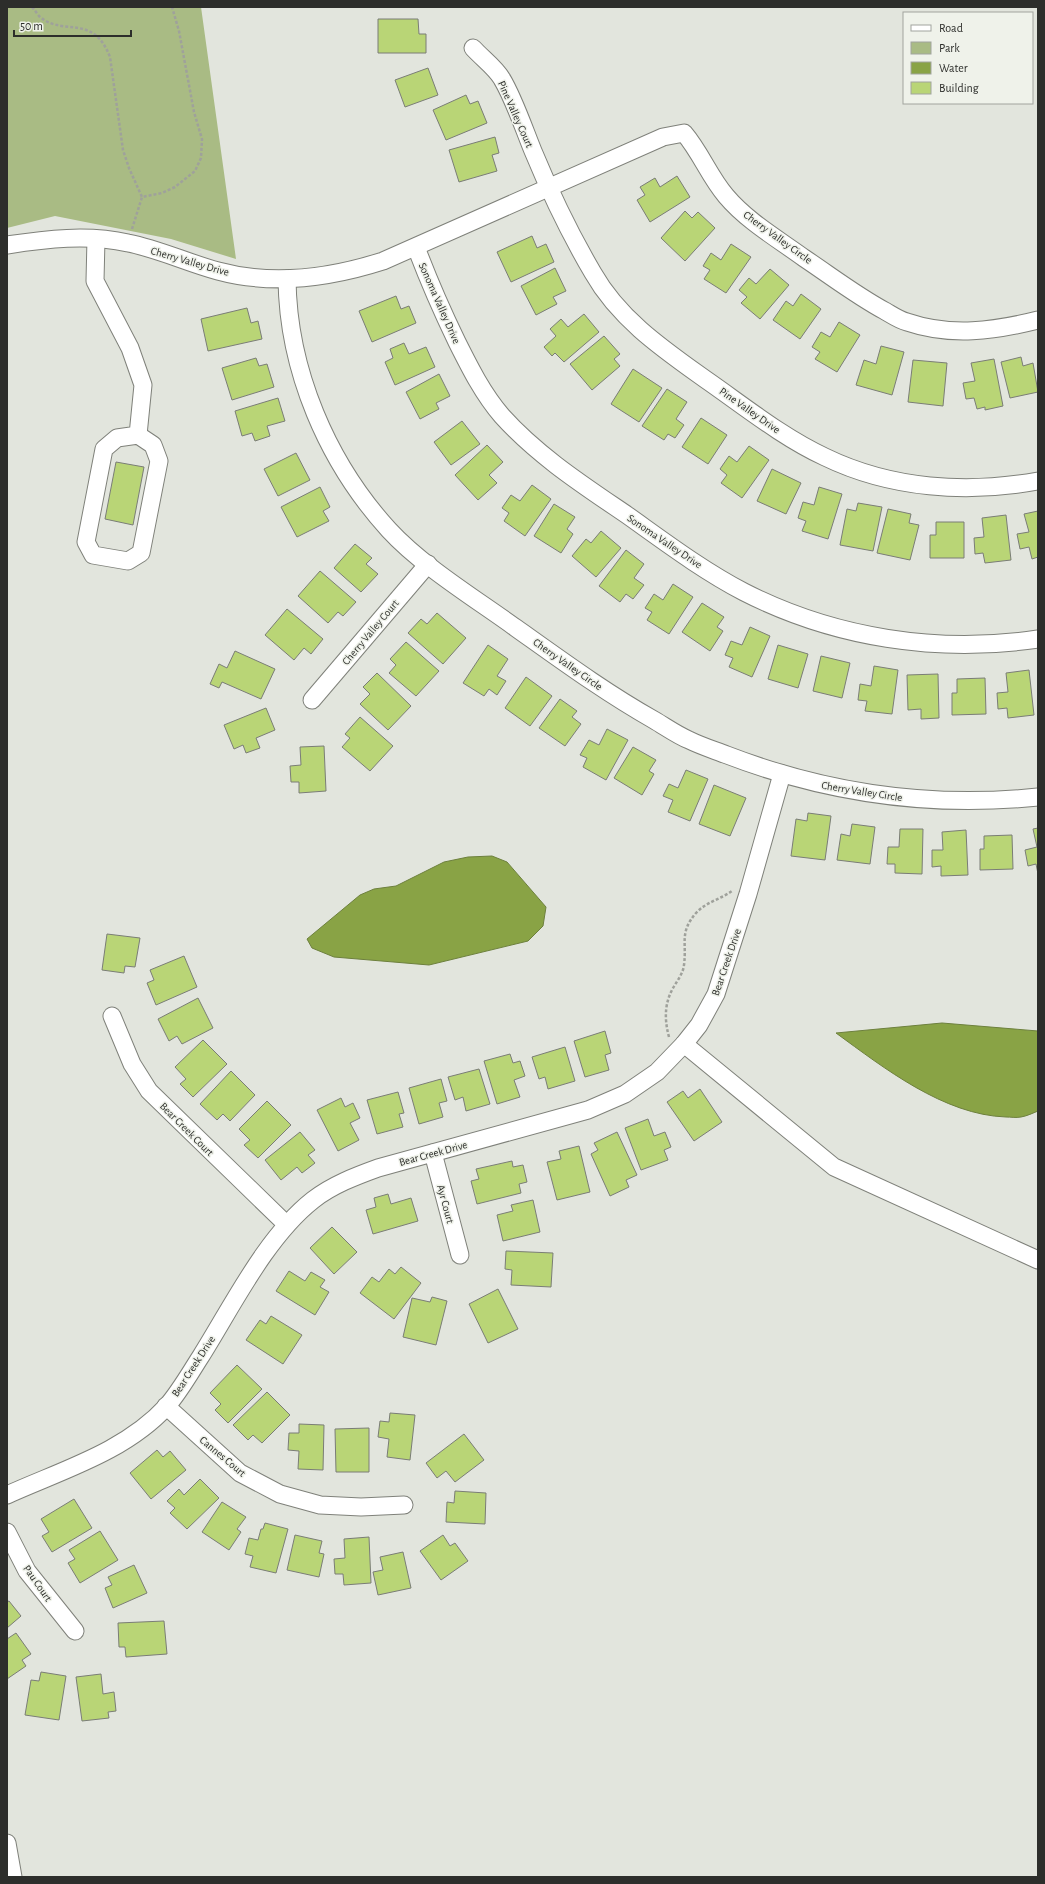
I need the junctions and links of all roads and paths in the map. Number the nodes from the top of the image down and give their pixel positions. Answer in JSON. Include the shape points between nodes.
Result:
{"nodes":[{"id":1,"x":32,"y":7,"type":"edge"},
{"id":2,"x":172,"y":7,"type":"edge"},
{"id":3,"x":473,"y":48,"type":"dead end"},
{"id":4,"x":549,"y":187,"type":"junction"},
{"id":5,"x":142,"y":197,"type":"junction"},
{"id":6,"x":96,"y":239,"type":"junction"},
{"id":7,"x":128,"y":243,"type":"junction"},
{"id":8,"x":7,"y":245,"type":"edge"},
{"id":9,"x":416,"y":247,"type":"junction"},
{"id":10,"x":287,"y":279,"type":"junction"},
{"id":11,"x":1038,"y":320,"type":"edge"},
{"id":12,"x":138,"y":435,"type":"junction"},
{"id":13,"x":1038,"y":481,"type":"edge"},
{"id":14,"x":428,"y":564,"type":"junction"},
{"id":15,"x":1038,"y":639,"type":"edge"},
{"id":16,"x":312,"y":700,"type":"dead end"},
{"id":17,"x":782,"y":774,"type":"junction"},
{"id":18,"x":1038,"y":797,"type":"edge"},
{"id":19,"x":732,"y":891,"type":"dead end"},
{"id":20,"x":112,"y":1016,"type":"dead end"},
{"id":21,"x":677,"y":1041,"type":"junction"},
{"id":22,"x":432,"y":1153,"type":"junction"},
{"id":23,"x":286,"y":1224,"type":"junction"},
{"id":24,"x":460,"y":1255,"type":"dead end"},
{"id":25,"x":1038,"y":1260,"type":"edge"},
{"id":26,"x":166,"y":1406,"type":"junction"},
{"id":27,"x":7,"y":1495,"type":"edge"},
{"id":28,"x":404,"y":1505,"type":"dead end"},
{"id":29,"x":7,"y":1532,"type":"edge"},
{"id":30,"x":75,"y":1631,"type":"dead end"},
{"id":31,"x":7,"y":1843,"type":"edge"},
{"id":32,"x":13,"y":1877,"type":"edge"}],
"edges":[{"from":1,"to":5,"type":"path","via":[[40,17],[52,23],[82,28],[106,45],[110,57],[123,150]]},
{"from":2,"to":5,"type":"path","via":[[202,139],[201,158],[195,171],[176,188]]},
{"from":3,"to":4,"type":"street","name":"Pine Valley Court","via":[[502,78]]},
{"from":4,"to":9,"type":"street","name":"Cherry Valley Drive"},
{"from":4,"to":11,"type":"street","name":"Cherry Valley Circle","via":[[663,137],[684,133],[697,148],[709,173],[727,197],[752,221],[868,302],[906,322],[942,331],[980,332]]},
{"from":4,"to":13,"type":"street","name":"Pine Valley Drive","via":[[594,275],[620,311],[652,342],[781,432],[825,457],[875,477],[922,485],[970,489]]},
{"from":5,"to":7,"type":"path"},
{"from":6,"to":7,"type":"street","name":"Cherry Valley Drive"},
{"from":6,"to":8,"type":"street","name":"Cherry Valley Drive","via":[[50,239]]},
{"from":6,"to":12,"type":"street","via":[[95,281],[130,348],[144,385]]},
{"from":7,"to":10,"type":"street","name":"Cherry Valley Drive","via":[[219,271],[259,278]]},
{"from":9,"to":10,"type":"street","name":"Cherry Valley Drive","via":[[349,272]]},
{"from":9,"to":15,"type":"street","name":"Sonoma Valley Drive","via":[[447,321],[478,384],[502,416],[539,453],[699,565],[743,591],[790,612],[855,633],[908,642],[957,645],[1014,643]]},
{"from":10,"to":14,"type":"street","name":"Cherry Valley Circle","via":[[288,311],[296,355],[309,397],[330,446],[360,494],[390,531]]},
{"from":12,"to":12,"type":"street","via":[[117,438],[104,449],[86,542],[93,555],[128,561],[141,553],[159,461],[153,445]]},
{"from":14,"to":16,"type":"street","name":"Cherry Valley Court"},
{"from":14,"to":17,"type":"street","name":"Cherry Valley Circle","via":[[622,702],[689,740]]},
{"from":17,"to":18,"type":"street","name":"Cherry Valley Circle","via":[[889,797],[946,801]]},
{"from":17,"to":21,"type":"street","name":"Bear Creek Drive","via":[[716,994],[699,1025]]},
{"from":19,"to":21,"type":"path","via":[[704,905],[688,926],[684,938],[684,966],[666,1009],[666,1025]]},
{"from":20,"to":23,"type":"street","name":"Bear Creek Court","via":[[132,1064],[149,1091]]},
{"from":21,"to":22,"type":"street","name":"Bear Creek Drive","via":[[657,1072],[624,1094],[588,1110]]},
{"from":21,"to":25,"type":"street","via":[[834,1167]]},
{"from":22,"to":23,"type":"street","name":"Bear Creek Drive","via":[[378,1168],[345,1181],[314,1199]]},
{"from":22,"to":24,"type":"street","name":"Ayr Court"},
{"from":23,"to":26,"type":"street","name":"Bear Creek Drive","via":[[184,1384]]},
{"from":26,"to":27,"type":"street","name":"Bear Creek Drive","via":[[130,1438]]},
{"from":26,"to":28,"type":"street","name":"Cannes Court","via":[[240,1473],[280,1494],[320,1505]]},
{"from":29,"to":30,"type":"street","name":"Pau Court","via":[[28,1571]]},
{"from":31,"to":32,"type":"street"}]}
